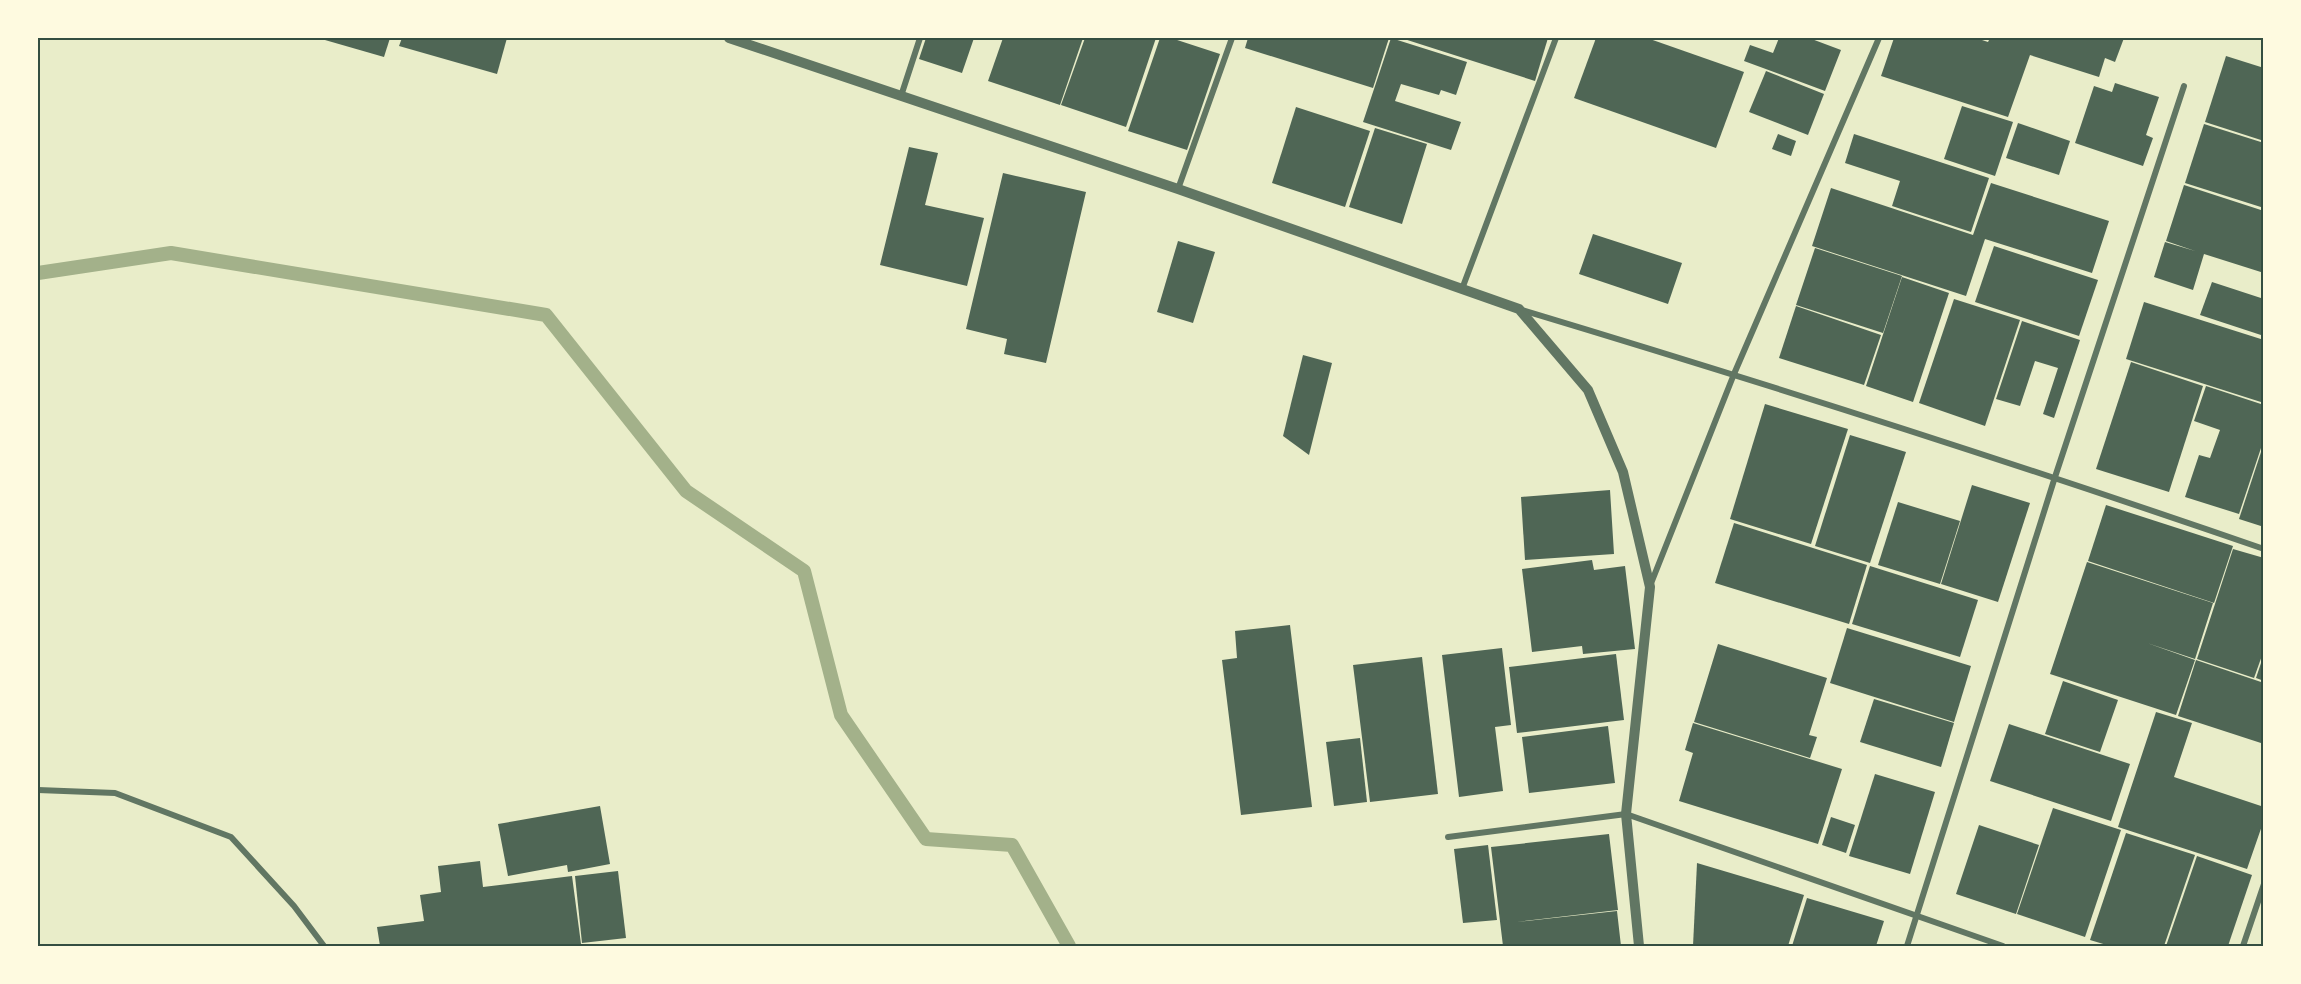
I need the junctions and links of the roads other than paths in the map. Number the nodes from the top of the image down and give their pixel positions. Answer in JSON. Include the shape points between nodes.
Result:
{"nodes":[{"id":1,"x":729,"y":38,"type":"edge"},
{"id":2,"x":920,"y":38,"type":"edge"},
{"id":3,"x":1232,"y":38,"type":"edge"},
{"id":4,"x":1556,"y":38,"type":"edge"},
{"id":5,"x":1879,"y":38,"type":"edge"},
{"id":6,"x":2184,"y":86,"type":"dead end"},
{"id":7,"x":901,"y":96,"type":"junction"},
{"id":8,"x":1178,"y":189,"type":"junction"},
{"id":9,"x":1462,"y":289,"type":"junction"},
{"id":10,"x":1519,"y":309,"type":"junction"},
{"id":11,"x":1734,"y":374,"type":"junction"},
{"id":12,"x":2055,"y":477,"type":"junction"},
{"id":13,"x":2264,"y":549,"type":"edge"},
{"id":14,"x":1650,"y":587,"type":"junction"},
{"id":15,"x":38,"y":790,"type":"edge"},
{"id":16,"x":1626,"y":814,"type":"junction"},
{"id":17,"x":1448,"y":837,"type":"dead end"},
{"id":18,"x":2264,"y":884,"type":"edge"},
{"id":19,"x":1917,"y":915,"type":"junction"},
{"id":20,"x":324,"y":946,"type":"edge"},
{"id":21,"x":1640,"y":946,"type":"edge"},
{"id":22,"x":1907,"y":946,"type":"edge"},
{"id":23,"x":2003,"y":946,"type":"edge"},
{"id":24,"x":2243,"y":946,"type":"edge"}],
"edges":[{"from":1,"to":7,"type":"street"},
{"from":2,"to":7,"type":"street"},
{"from":3,"to":8,"type":"street"},
{"from":4,"to":9,"type":"street"},
{"from":5,"to":11,"type":"street"},
{"from":6,"to":12,"type":"street"},
{"from":7,"to":8,"type":"street"},
{"from":8,"to":9,"type":"street"},
{"from":9,"to":10,"type":"street"},
{"from":10,"to":11,"type":"street"},
{"from":10,"to":14,"type":"street","via":[[1588,390],[1623,472]]},
{"from":11,"to":12,"type":"street"},
{"from":11,"to":14,"type":"street"},
{"from":12,"to":13,"type":"street"},
{"from":12,"to":19,"type":"street"},
{"from":14,"to":16,"type":"street"},
{"from":15,"to":20,"type":"street","via":[[115,793],[231,837],[294,906]]},
{"from":16,"to":17,"type":"street"},
{"from":16,"to":19,"type":"street"},
{"from":16,"to":21,"type":"street"},
{"from":18,"to":24,"type":"street"},
{"from":19,"to":22,"type":"street"},
{"from":19,"to":23,"type":"street"}]}
